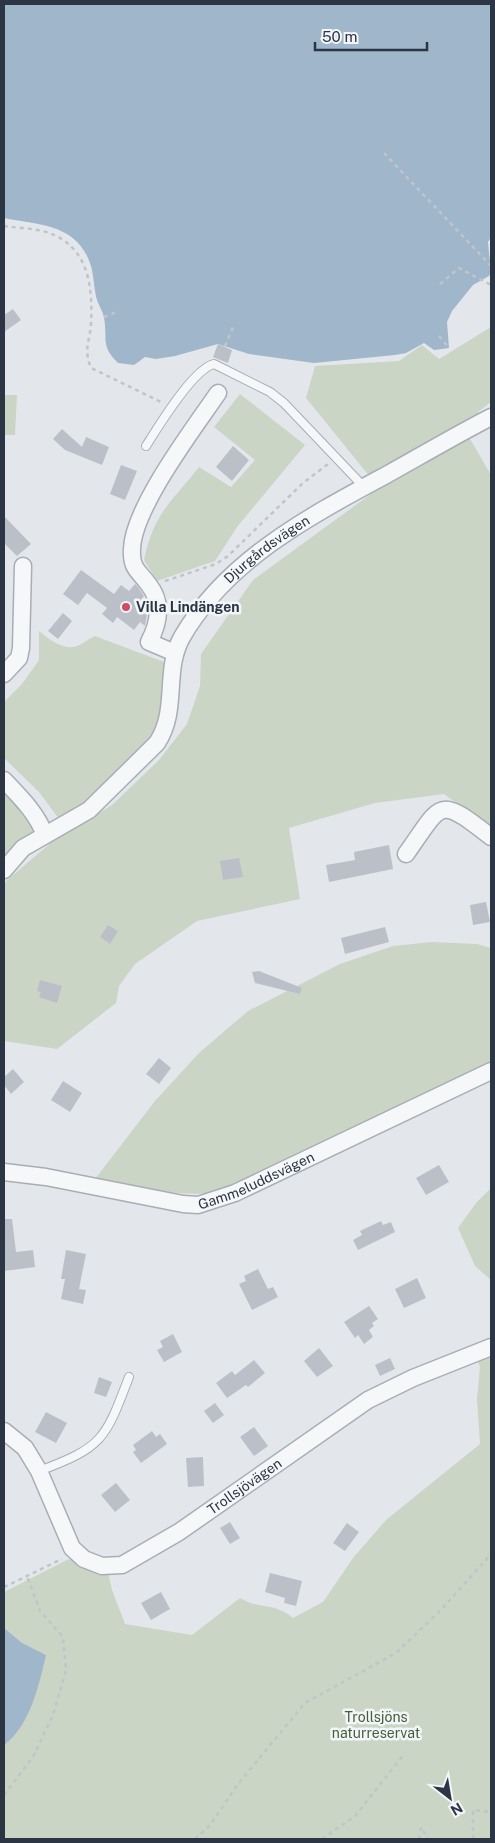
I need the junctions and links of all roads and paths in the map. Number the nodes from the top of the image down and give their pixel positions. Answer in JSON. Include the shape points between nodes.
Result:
{"nodes":[{"id":1,"x":384,"y":153,"type":"dead end"},
{"id":2,"x":4,"y":226,"type":"edge"},
{"id":3,"x":491,"y":266,"type":"edge"},
{"id":4,"x":440,"y":284,"type":"dead end"},
{"id":5,"x":491,"y":284,"type":"edge"},
{"id":6,"x":119,"y":312,"type":"dead end"},
{"id":7,"x":104,"y":317,"type":"dead end"},
{"id":8,"x":234,"y":325,"type":"dead end"},
{"id":9,"x":439,"y":336,"type":"dead end"},
{"id":10,"x":225,"y":346,"type":"dead end"},
{"id":11,"x":449,"y":348,"type":"dead end"},
{"id":12,"x":218,"y":393,"type":"dead end"},
{"id":13,"x":170,"y":406,"type":"junction"},
{"id":14,"x":491,"y":417,"type":"edge"},
{"id":15,"x":146,"y":446,"type":"dead end"},
{"id":16,"x":339,"y":460,"type":"junction"},
{"id":17,"x":364,"y":487,"type":"junction"},
{"id":18,"x":23,"y":566,"type":"dead end"},
{"id":19,"x":150,"y":586,"type":"junction"},
{"id":20,"x":175,"y":653,"type":"junction"},
{"id":21,"x":4,"y":674,"type":"edge"},
{"id":22,"x":4,"y":780,"type":"edge"},
{"id":23,"x":45,"y":835,"type":"junction"},
{"id":24,"x":491,"y":837,"type":"edge"},
{"id":25,"x":406,"y":854,"type":"dead end"},
{"id":26,"x":4,"y":870,"type":"edge"},
{"id":27,"x":491,"y":1071,"type":"edge"},
{"id":28,"x":4,"y":1172,"type":"edge"},
{"id":29,"x":491,"y":1347,"type":"edge"},
{"id":30,"x":130,"y":1377,"type":"dead end"},
{"id":31,"x":4,"y":1431,"type":"edge"},
{"id":32,"x":39,"y":1471,"type":"junction"},
{"id":33,"x":76,"y":1552,"type":"junction"},
{"id":34,"x":491,"y":1554,"type":"edge"},
{"id":35,"x":27,"y":1576,"type":"junction"},
{"id":36,"x":4,"y":1586,"type":"edge"},
{"id":37,"x":405,"y":1753,"type":"dead end"},
{"id":38,"x":4,"y":1795,"type":"edge"},
{"id":39,"x":491,"y":1812,"type":"edge"},
{"id":40,"x":196,"y":1839,"type":"edge"},
{"id":41,"x":322,"y":1839,"type":"edge"},
{"id":42,"x":419,"y":1839,"type":"edge"},
{"id":43,"x":428,"y":1839,"type":"edge"},
{"id":44,"x":473,"y":1839,"type":"edge"}],
"edges":[{"from":1,"to":3,"type":"path"},
{"from":2,"to":13,"type":"path","via":[[44,232],[58,237],[77,252],[89,276],[91,325],[86,354],[91,368]]},
{"from":4,"to":5,"type":"path","via":[[459,268]]},
{"from":6,"to":7,"type":"path"},
{"from":8,"to":10,"type":"path"},
{"from":9,"to":11,"type":"path"},
{"from":12,"to":19,"type":"street","via":[[172,460],[137,528],[132,547],[133,566]]},
{"from":13,"to":15,"type":"lane"},
{"from":13,"to":16,"type":"lane","via":[[214,364],[270,392]]},
{"from":14,"to":17,"type":"street","name":"Djurgårdsvägen"},
{"from":16,"to":17,"type":"lane"},
{"from":16,"to":19,"type":"path","via":[[313,474],[222,560]]},
{"from":17,"to":20,"type":"street","name":"Djurgårdsvägen","via":[[280,536],[259,552],[195,618]]},
{"from":18,"to":21,"type":"street","via":[[21,648],[19,658]]},
{"from":19,"to":20,"type":"street","via":[[159,616],[149,642]]},
{"from":20,"to":23,"type":"street","name":"Djurgårdsvägen","via":[[171,669],[170,713],[165,731],[157,743],[89,810]]},
{"from":22,"to":23,"type":"street","via":[[30,807]]},
{"from":23,"to":26,"type":"street","name":"Djurgårdsvägen","via":[[23,848]]},
{"from":24,"to":25,"type":"street","via":[[452,809],[442,809],[435,813]]},
{"from":27,"to":28,"type":"street","name":"Gammeluddsvägen","via":[[235,1192],[198,1205]]},
{"from":29,"to":33,"type":"street","name":"Trollsjövägen","via":[[368,1400],[186,1527],[122,1565],[102,1566],[84,1560]]},
{"from":30,"to":32,"type":"lane","via":[[106,1433],[90,1449]]},
{"from":31,"to":32,"type":"street","name":"Trollsjövägen","via":[[25,1448]]},
{"from":32,"to":33,"type":"street","name":"Trollsjövägen","via":[[64,1532]]},
{"from":33,"to":35,"type":"path"},
{"from":34,"to":40,"type":"path","via":[[442,1609],[396,1653],[305,1703]]},
{"from":35,"to":36,"type":"path"},
{"from":35,"to":38,"type":"path","via":[[40,1611],[63,1637],[66,1670],[53,1716],[33,1757]]},
{"from":37,"to":41,"type":"path","via":[[355,1816]]},
{"from":39,"to":44,"type":"path","via":[[473,1810]]},
{"from":42,"to":43,"type":"path","via":[[420,1827]]}]}
